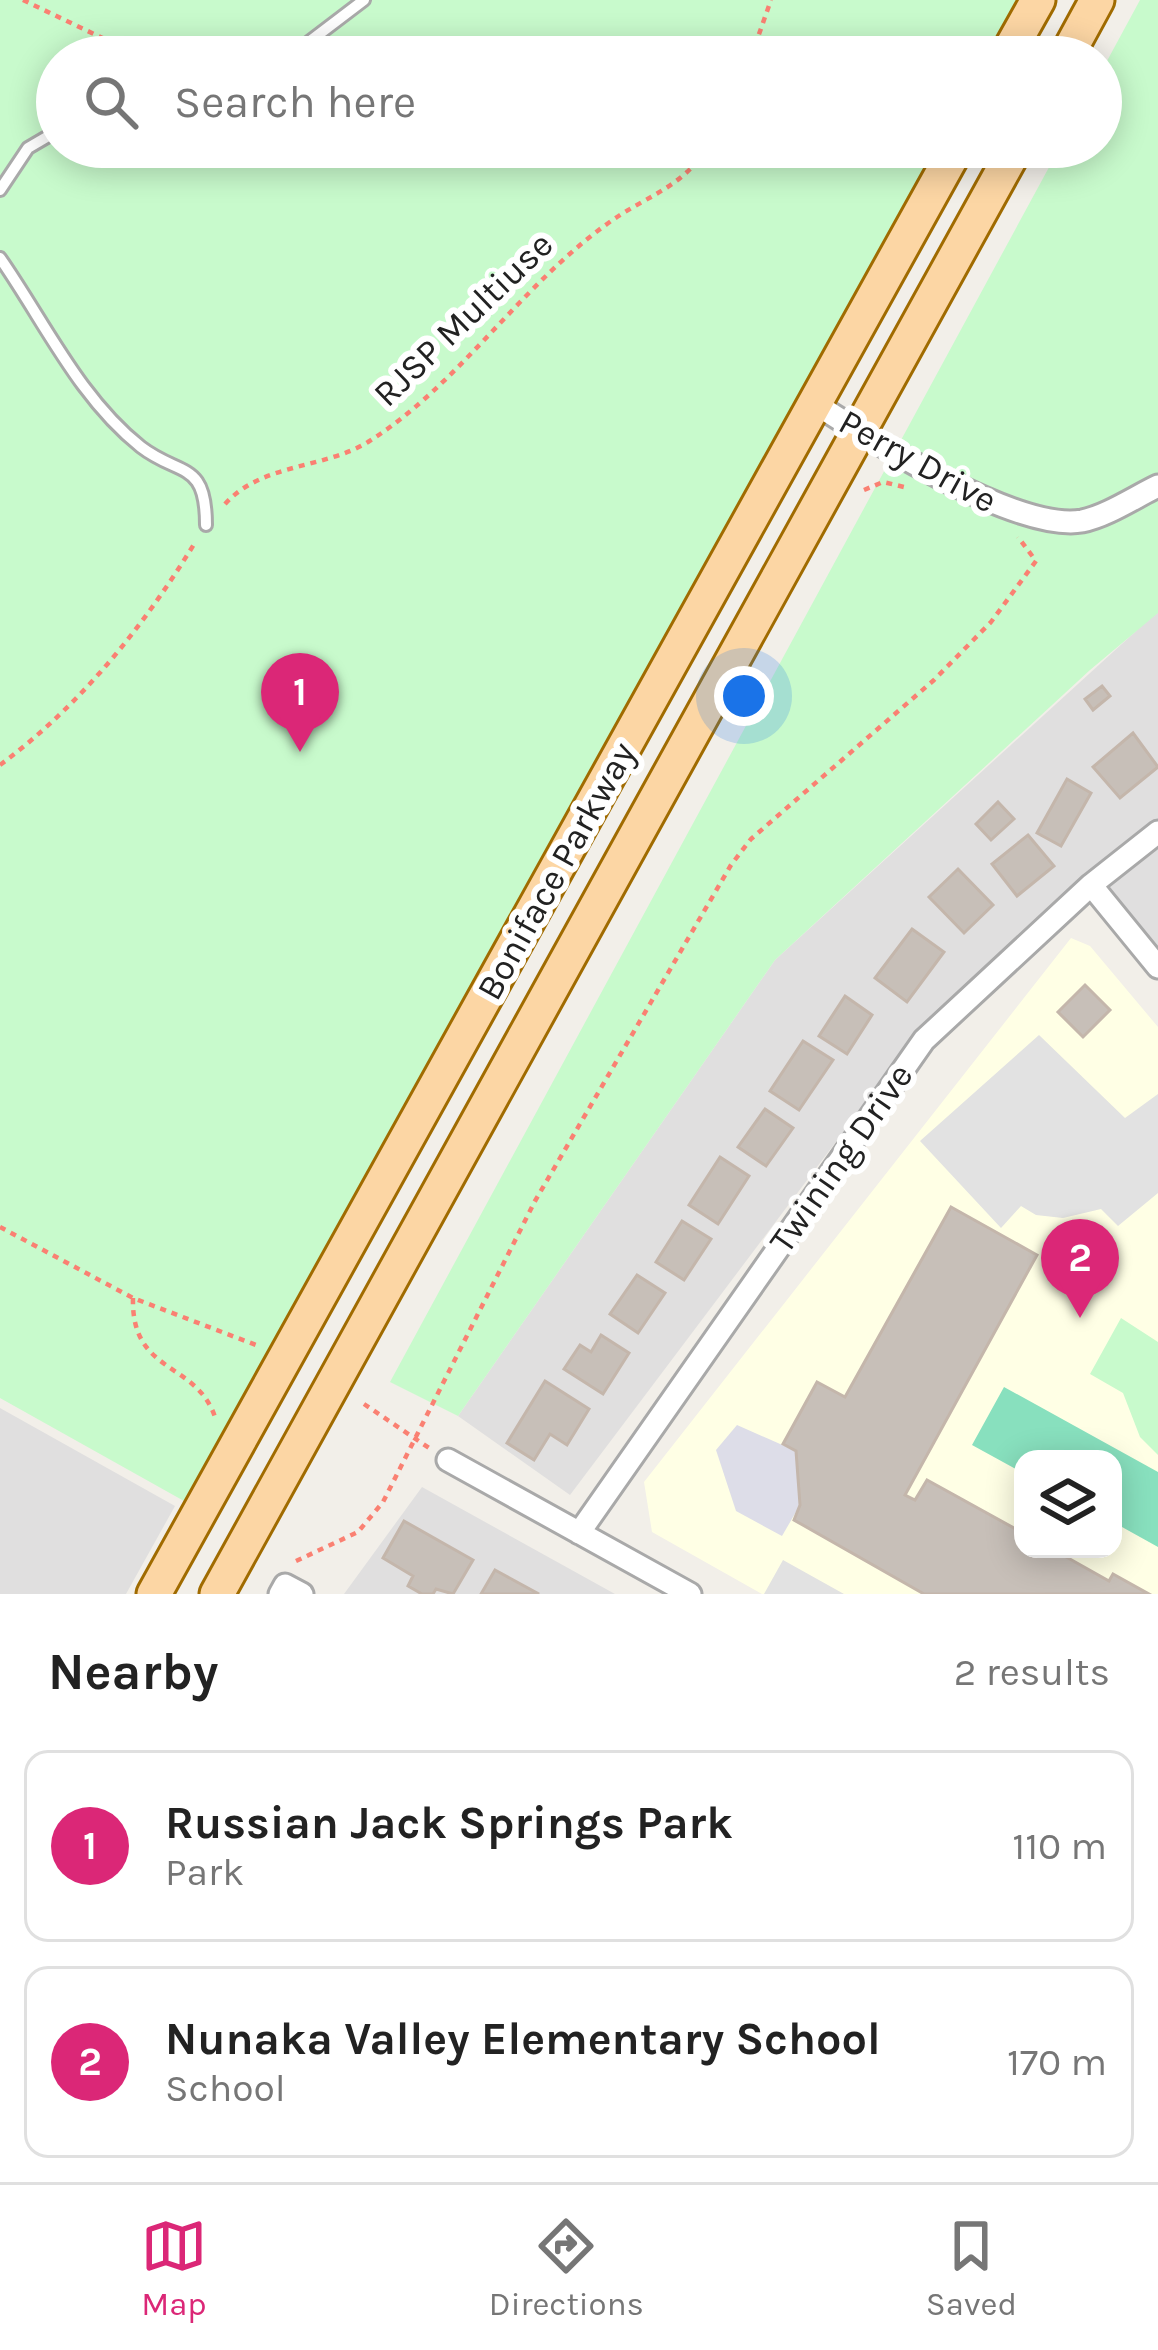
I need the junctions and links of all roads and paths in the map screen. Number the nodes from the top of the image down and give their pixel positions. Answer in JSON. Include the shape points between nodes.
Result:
{"nodes":[{"id":1,"x":23,"y":0,"type":"edge"},
{"id":2,"x":364,"y":0,"type":"edge"},
{"id":3,"x":771,"y":0,"type":"edge"},
{"id":4,"x":1038,"y":0,"type":"edge"},
{"id":5,"x":1097,"y":0,"type":"edge"},
{"id":6,"x":98,"y":36,"type":"edge"},
{"id":7,"x":313,"y":36,"type":"edge"},
{"id":8,"x":758,"y":36,"type":"edge"},
{"id":9,"x":1018,"y":36,"type":"edge"},
{"id":10,"x":1077,"y":36,"type":"edge"},
{"id":11,"x":36,"y":143,"type":"edge"},
{"id":12,"x":695,"y":168,"type":"edge"},
{"id":13,"x":945,"y":168,"type":"edge"},
{"id":14,"x":1005,"y":168,"type":"edge"},
{"id":15,"x":0,"y":190,"type":"edge"},
{"id":16,"x":0,"y":258,"type":"edge"},
{"id":17,"x":816,"y":404,"type":"junction"},
{"id":18,"x":860,"y":433,"type":"junction"},
{"id":19,"x":1158,"y":487,"type":"edge"},
{"id":20,"x":910,"y":488,"type":"dead end"},
{"id":21,"x":860,"y":495,"type":"dead end"},
{"id":22,"x":206,"y":525,"type":"junction"},
{"id":23,"x":1015,"y":534,"type":"dead end"},
{"id":24,"x":0,"y":765,"type":"edge"},
{"id":25,"x":1158,"y":832,"type":"edge"},
{"id":26,"x":1091,"y":885,"type":"junction"},
{"id":27,"x":1158,"y":967,"type":"edge"},
{"id":28,"x":0,"y":1227,"type":"edge"},
{"id":29,"x":133,"y":1298,"type":"junction"},
{"id":30,"x":264,"y":1348,"type":"dead end"},
{"id":31,"x":364,"y":1404,"type":"dead end"},
{"id":32,"x":218,"y":1424,"type":"dead end"},
{"id":33,"x":414,"y":1438,"type":"junction"},
{"id":34,"x":448,"y":1460,"type":"joint"},
{"id":35,"x":579,"y":1533,"type":"junction"},
{"id":36,"x":289,"y":1585,"type":"edge"},
{"id":37,"x":154,"y":1594,"type":"edge"},
{"id":38,"x":217,"y":1594,"type":"edge"},
{"id":39,"x":690,"y":1594,"type":"edge"}],
"edges":[{"from":1,"to":6,"type":"path"},
{"from":2,"to":7,"type":"lane"},
{"from":3,"to":8,"type":"path"},
{"from":4,"to":9,"type":"main road"},
{"from":5,"to":10,"type":"main road"},
{"from":11,"to":15,"type":"lane"},
{"from":12,"to":22,"type":"path","name":"RJSP Multiuse","via":[[561,259],[401,421],[357,448],[236,492]]},
{"from":13,"to":17,"type":"main road","name":"Boniface Parkway"},
{"from":14,"to":18,"type":"main road","name":"Boniface Parkway"},
{"from":16,"to":22,"type":"lane","via":[[98,404],[142,448],[192,473],[206,499]]},
{"from":17,"to":18,"type":"street","name":"Perry Drive"},
{"from":17,"to":37,"type":"main road","name":"Boniface Parkway"},
{"from":18,"to":19,"type":"street","name":"Perry Drive","via":[[1007,511],[1081,521]]},
{"from":18,"to":38,"type":"main road","name":"Boniface Parkway"},
{"from":20,"to":21,"type":"path","via":[[883,482]]},
{"from":22,"to":24,"type":"path","name":"RJSP Multiuse","via":[[155,608],[58,719]]},
{"from":23,"to":33,"type":"path","via":[[1036,561],[991,622],[751,838],[731,865],[535,1201]]},
{"from":25,"to":26,"type":"street","name":"Twining Drive"},
{"from":26,"to":27,"type":"street"},
{"from":26,"to":35,"type":"street","name":"Twining Drive","via":[[924,1040]]},
{"from":28,"to":29,"type":"path"},
{"from":29,"to":30,"type":"path"},
{"from":29,"to":32,"type":"path","via":[[139,1340],[196,1388]]},
{"from":31,"to":33,"type":"path"},
{"from":33,"to":34,"type":"path"},
{"from":33,"to":36,"type":"path","via":[[383,1502],[358,1532]]},
{"from":34,"to":35,"type":"street"},
{"from":35,"to":39,"type":"street"}]}
